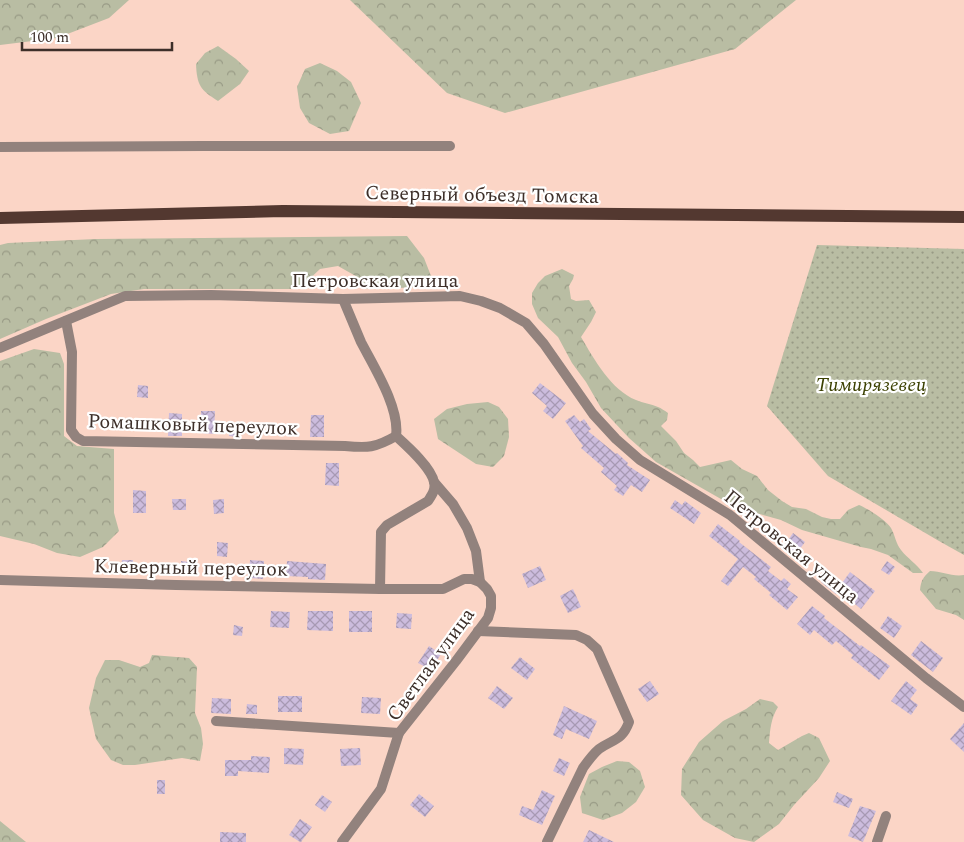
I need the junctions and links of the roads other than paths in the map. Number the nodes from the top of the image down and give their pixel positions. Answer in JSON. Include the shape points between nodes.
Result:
{"nodes":[{"id":1,"x":450,"y":146,"type":"dead end"},
{"id":2,"x":0,"y":148,"type":"edge"},
{"id":3,"x":0,"y":218,"type":"edge"},
{"id":4,"x":964,"y":218,"type":"edge"},
{"id":5,"x":343,"y":298,"type":"junction"},
{"id":6,"x":66,"y":321,"type":"junction"},
{"id":7,"x":0,"y":348,"type":"edge"},
{"id":8,"x":396,"y":436,"type":"junction"},
{"id":9,"x":434,"y":482,"type":"junction"},
{"id":10,"x":0,"y":580,"type":"edge"},
{"id":11,"x":480,"y":582,"type":"junction"},
{"id":12,"x":380,"y":589,"type":"junction"},
{"id":13,"x":478,"y":631,"type":"junction"},
{"id":14,"x":964,"y":707,"type":"edge"},
{"id":15,"x":216,"y":721,"type":"dead end"},
{"id":16,"x":399,"y":733,"type":"junction"},
{"id":17,"x":886,"y":816,"type":"dead end"},
{"id":18,"x":342,"y":842,"type":"edge"},
{"id":19,"x":547,"y":842,"type":"edge"},
{"id":20,"x":877,"y":842,"type":"edge"}],
"edges":[{"from":1,"to":2,"type":"street"},
{"from":3,"to":4,"type":"main road","name":"Северный объезд Томска","via":[[292,211]]},
{"from":5,"to":6,"type":"street","name":"Петровская улица","via":[[125,296]]},
{"from":5,"to":8,"type":"street","via":[[390,403],[396,420]]},
{"from":5,"to":14,"type":"street","name":"Петровская улица","via":[[460,296],[500,308],[526,323],[593,414],[616,439],[640,460],[730,515]]},
{"from":6,"to":7,"type":"street","name":"Петровская улица"},
{"from":6,"to":8,"type":"street","name":"Ромашковый переулок","via":[[72,352],[71,430],[83,441],[372,447]]},
{"from":8,"to":9,"type":"street","via":[[417,456]]},
{"from":9,"to":11,"type":"street","via":[[453,504],[467,528],[476,551]]},
{"from":9,"to":12,"type":"street","via":[[428,501],[387,525],[381,532]]},
{"from":10,"to":12,"type":"street","name":"Клеверный переулок"},
{"from":11,"to":12,"type":"street","name":"Светлая улица","via":[[464,578],[442,589]]},
{"from":11,"to":13,"type":"street","name":"Светлая улица","via":[[491,596],[491,608]]},
{"from":13,"to":16,"type":"street","name":"Светлая улица"},
{"from":13,"to":19,"type":"street","via":[[576,635],[587,640],[597,649],[629,722],[621,736],[590,757]]},
{"from":15,"to":16,"type":"street"},
{"from":16,"to":18,"type":"street","name":"Светлая улица","via":[[381,789]]},
{"from":17,"to":20,"type":"street"}]}
